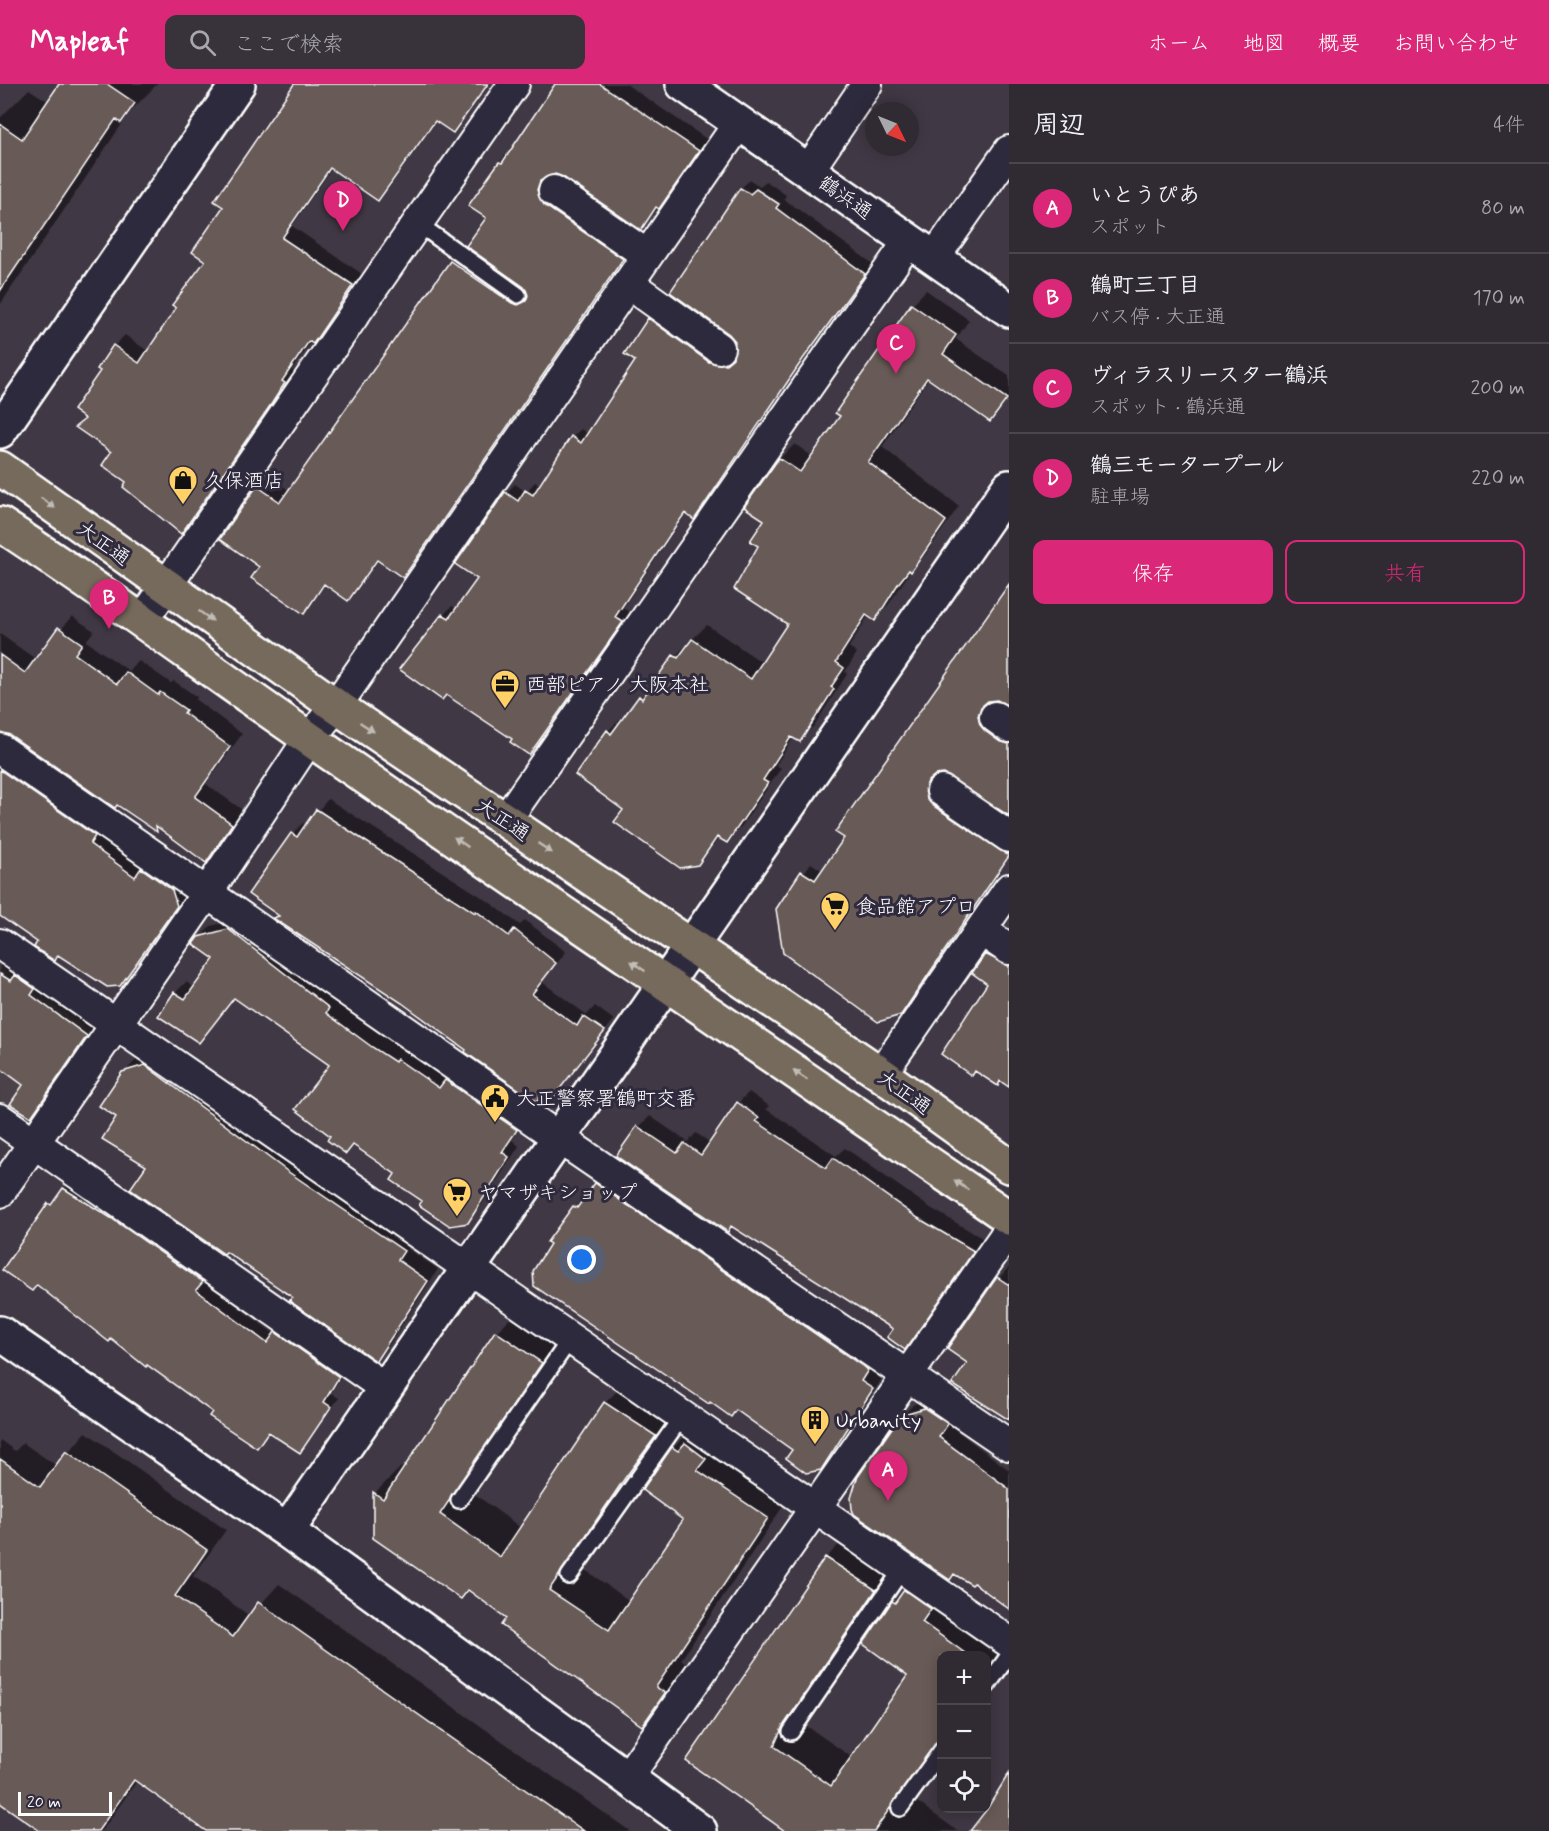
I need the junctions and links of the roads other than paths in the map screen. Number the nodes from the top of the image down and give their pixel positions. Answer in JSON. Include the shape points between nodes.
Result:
{"nodes":[{"id":1,"x":238,"y":84,"type":"edge"},
{"id":2,"x":514,"y":84,"type":"edge"},
{"id":3,"x":683,"y":84,"type":"edge"},
{"id":4,"x":867,"y":84,"type":"edge"},
{"id":5,"x":739,"y":123,"type":"junction"},
{"id":6,"x":1009,"y":151,"type":"edge"},
{"id":7,"x":808,"y":171,"type":"junction"},
{"id":8,"x":554,"y":191,"type":"dead end"},
{"id":9,"x":417,"y":224,"type":"junction"},
{"id":10,"x":922,"y":249,"type":"junction"},
{"id":11,"x":647,"y":255,"type":"junction"},
{"id":12,"x":628,"y":283,"type":"junction"},
{"id":13,"x":518,"y":295,"type":"dead end"},
{"id":14,"x":1009,"y":310,"type":"edge"},
{"id":15,"x":720,"y":348,"type":"dead end"},
{"id":16,"x":0,"y":431,"type":"edge"},
{"id":17,"x":0,"y":468,"type":"edge"},
{"id":18,"x":1005,"y":501,"type":"edge"},
{"id":19,"x":0,"y":524,"type":"edge"},
{"id":20,"x":165,"y":587,"type":"junction"},
{"id":21,"x":142,"y":621,"type":"junction"},
{"id":22,"x":336,"y":706,"type":"junction"},
{"id":23,"x":309,"y":739,"type":"junction"},
{"id":24,"x":0,"y":749,"type":"edge"},
{"id":25,"x":942,"y":791,"type":"dead end"},
{"id":26,"x":505,"y":821,"type":"junction"},
{"id":27,"x":1009,"y":837,"type":"edge"},
{"id":28,"x":1009,"y":889,"type":"edge"},
{"id":29,"x":207,"y":893,"type":"junction"},
{"id":30,"x":981,"y":930,"type":"junction"},
{"id":31,"x":0,"y":944,"type":"edge"},
{"id":32,"x":692,"y":947,"type":"junction"},
{"id":33,"x":1009,"y":948,"type":"edge"},
{"id":34,"x":666,"y":985,"type":"junction"},
{"id":35,"x":117,"y":1023,"type":"junction"},
{"id":36,"x":881,"y":1074,"type":"junction"},
{"id":37,"x":0,"y":1119,"type":"edge"},
{"id":38,"x":559,"y":1138,"type":"junction"},
{"id":39,"x":34,"y":1143,"type":"junction"},
{"id":40,"x":1009,"y":1167,"type":"edge"},
{"id":41,"x":0,"y":1192,"type":"edge"},
{"id":42,"x":1009,"y":1218,"type":"edge"},
{"id":43,"x":1009,"y":1230,"type":"edge"},
{"id":44,"x":469,"y":1267,"type":"junction"},
{"id":45,"x":0,"y":1333,"type":"edge"},
{"id":46,"x":571,"y":1338,"type":"junction"},
{"id":47,"x":908,"y":1375,"type":"junction"},
{"id":48,"x":385,"y":1388,"type":"junction"},
{"id":49,"x":683,"y":1415,"type":"junction"},
{"id":50,"x":1009,"y":1445,"type":"edge"},
{"id":51,"x":459,"y":1500,"type":"dead end"},
{"id":52,"x":816,"y":1506,"type":"junction"},
{"id":53,"x":287,"y":1531,"type":"junction"},
{"id":54,"x":903,"y":1568,"type":"junction"},
{"id":55,"x":569,"y":1576,"type":"dead end"},
{"id":56,"x":1009,"y":1642,"type":"edge"},
{"id":57,"x":1009,"y":1655,"type":"edge"},
{"id":58,"x":991,"y":1680,"type":"edge"},
{"id":59,"x":791,"y":1732,"type":"dead end"},
{"id":60,"x":937,"y":1757,"type":"edge"},
{"id":61,"x":627,"y":1778,"type":"junction"},
{"id":62,"x":900,"y":1808,"type":"dead end"},
{"id":63,"x":700,"y":1831,"type":"edge"}],
"edges":[{"from":1,"to":16,"type":"street"},
{"from":2,"to":9,"type":"street"},
{"from":3,"to":5,"type":"street","name":"鶴浜通"},
{"from":4,"to":7,"type":"street"},
{"from":5,"to":7,"type":"street","name":"鶴浜通"},
{"from":5,"to":11,"type":"street"},
{"from":6,"to":10,"type":"street"},
{"from":7,"to":10,"type":"street","name":"鶴浜通"},
{"from":8,"to":11,"type":"street"},
{"from":9,"to":13,"type":"lane"},
{"from":9,"to":20,"type":"street"},
{"from":10,"to":14,"type":"street","name":"鶴浜通"},
{"from":10,"to":26,"type":"street"},
{"from":11,"to":12,"type":"street"},
{"from":12,"to":15,"type":"street"},
{"from":12,"to":22,"type":"street"},
{"from":17,"to":20,"type":"main road","name":"大正通","one_way":true},
{"from":18,"to":32,"type":"street"},
{"from":19,"to":21,"type":"main road","name":"大正通"},
{"from":20,"to":21,"type":"street"},
{"from":20,"to":22,"type":"main road","name":"大正通","one_way":true},
{"from":21,"to":23,"type":"main road","name":"大正通"},
{"from":22,"to":23,"type":"street"},
{"from":22,"to":26,"type":"main road","name":"大正通","one_way":true},
{"from":23,"to":29,"type":"street"},
{"from":34,"to":23,"type":"main road","name":"大正通","one_way":true},
{"from":24,"to":29,"type":"street"},
{"from":25,"to":27,"type":"street"},
{"from":26,"to":32,"type":"main road","name":"大正通","one_way":true},
{"from":28,"to":30,"type":"street"},
{"from":29,"to":35,"type":"street"},
{"from":29,"to":38,"type":"street"},
{"from":30,"to":33,"type":"street"},
{"from":30,"to":36,"type":"street"},
{"from":31,"to":35,"type":"street"},
{"from":32,"to":34,"type":"street"},
{"from":32,"to":36,"type":"main road","name":"大正通"},
{"from":34,"to":38,"type":"street"},
{"from":42,"to":34,"type":"main road","name":"大正通","one_way":true},
{"from":35,"to":39,"type":"street"},
{"from":35,"to":44,"type":"street"},
{"from":36,"to":40,"type":"main road","name":"大正通"},
{"from":37,"to":39,"type":"street"},
{"from":38,"to":44,"type":"street"},
{"from":38,"to":47,"type":"street"},
{"from":39,"to":41,"type":"street"},
{"from":39,"to":48,"type":"street"},
{"from":43,"to":47,"type":"street"},
{"from":44,"to":46,"type":"street"},
{"from":44,"to":48,"type":"street"},
{"from":45,"to":53,"type":"street"},
{"from":46,"to":49,"type":"street"},
{"from":46,"to":51,"type":"lane"},
{"from":47,"to":50,"type":"street"},
{"from":47,"to":52,"type":"street"},
{"from":48,"to":53,"type":"street"},
{"from":49,"to":52,"type":"street"},
{"from":49,"to":55,"type":"lane"},
{"from":52,"to":54,"type":"street"},
{"from":52,"to":61,"type":"street"},
{"from":53,"to":61,"type":"street"},
{"from":54,"to":56,"type":"street"},
{"from":54,"to":59,"type":"lane"},
{"from":57,"to":58,"type":"lane"},
{"from":60,"to":62,"type":"lane"},
{"from":61,"to":63,"type":"street"}]}
